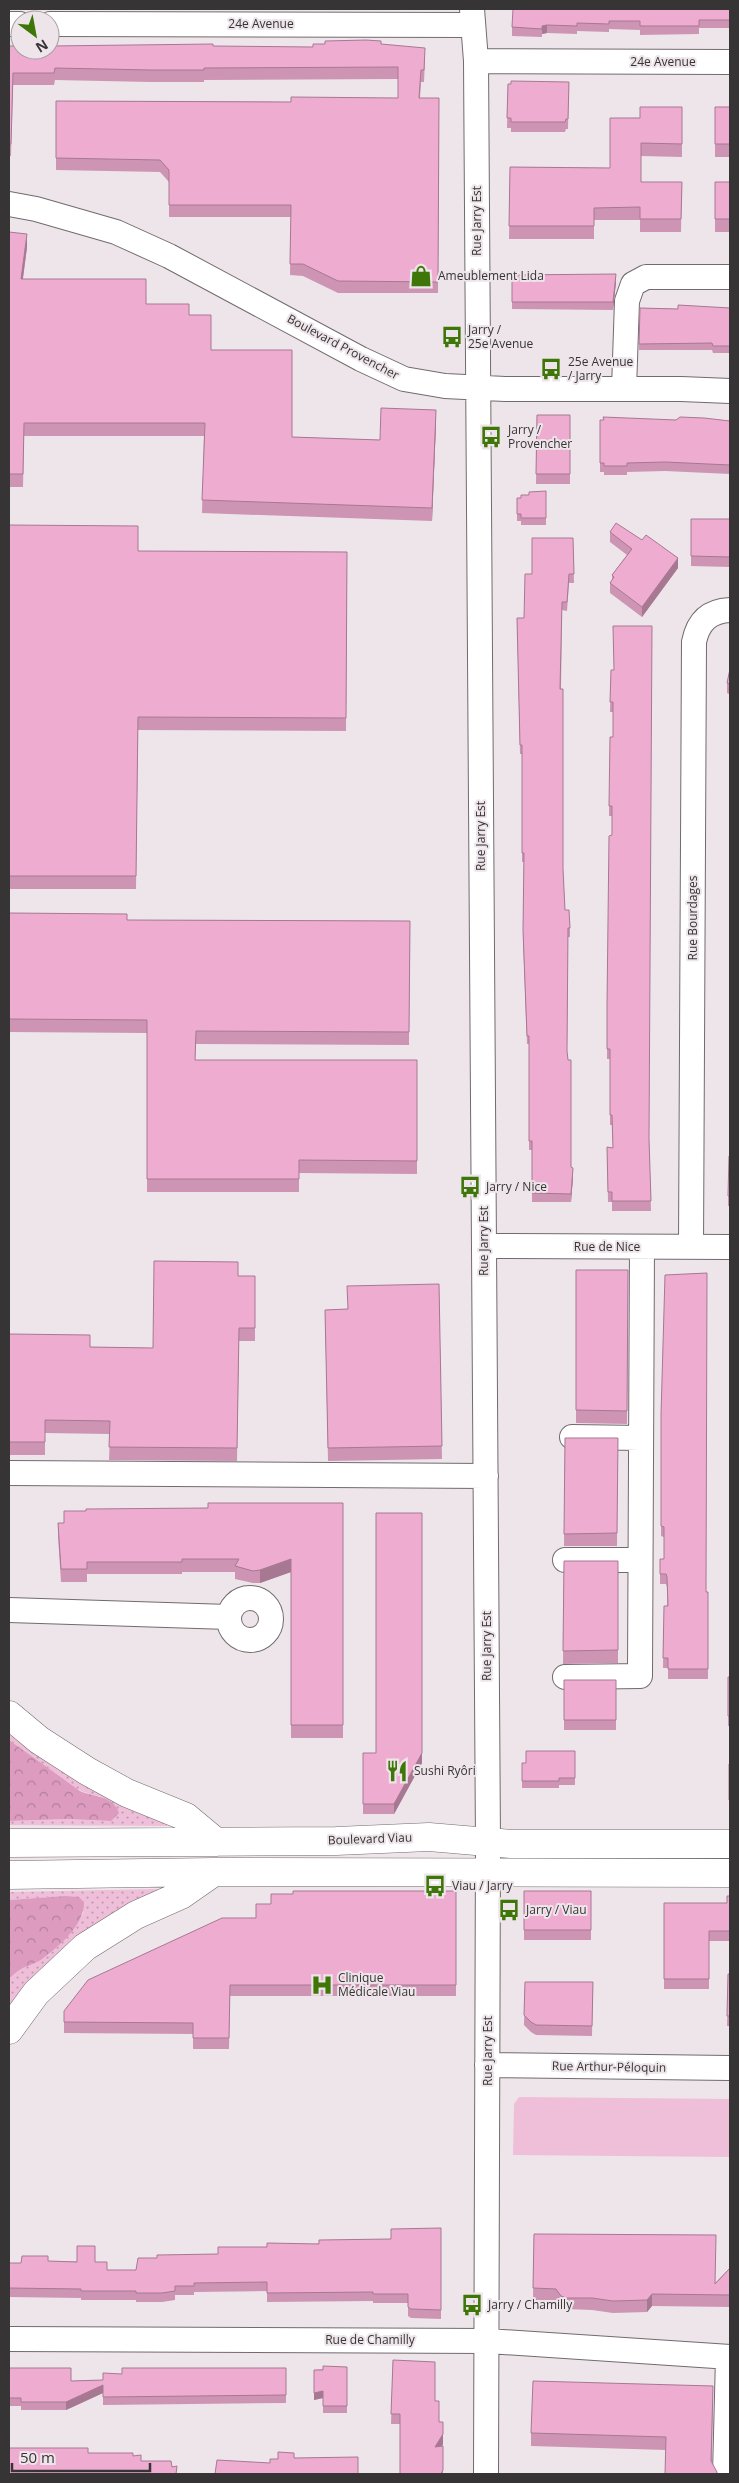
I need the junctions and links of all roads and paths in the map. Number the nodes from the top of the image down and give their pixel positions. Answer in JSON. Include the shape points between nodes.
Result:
{"nodes":[{"id":1,"x":472,"y":17,"type":"edge"},
{"id":2,"x":60,"y":24,"type":"edge"},
{"id":3,"x":476,"y":61,"type":"junction"},
{"id":4,"x":730,"y":62,"type":"edge"},
{"id":5,"x":9,"y":204,"type":"edge"},
{"id":6,"x":730,"y":277,"type":"edge"},
{"id":7,"x":478,"y":387,"type":"junction"},
{"id":8,"x":624,"y":389,"type":"junction"},
{"id":9,"x":730,"y":391,"type":"edge"},
{"id":10,"x":730,"y":610,"type":"edge"},
{"id":11,"x":484,"y":1246,"type":"junction"},
{"id":12,"x":642,"y":1247,"type":"junction"},
{"id":13,"x":691,"y":1247,"type":"junction"},
{"id":14,"x":730,"y":1247,"type":"edge"},
{"id":15,"x":572,"y":1438,"type":"edge"},
{"id":16,"x":640,"y":1438,"type":"junction"},
{"id":17,"x":9,"y":1473,"type":"edge"},
{"id":18,"x":486,"y":1476,"type":"junction"},
{"id":19,"x":566,"y":1560,"type":"edge"},
{"id":20,"x":640,"y":1560,"type":"junction"},
{"id":21,"x":9,"y":1610,"type":"edge"},
{"id":22,"x":229,"y":1617,"type":"dead end"},
{"id":23,"x":565,"y":1677,"type":"dead end"},
{"id":24,"x":9,"y":1715,"type":"edge"},
{"id":25,"x":216,"y":1842,"type":"junction"},
{"id":26,"x":488,"y":1842,"type":"junction"},
{"id":27,"x":9,"y":1843,"type":"edge"},
{"id":28,"x":730,"y":1844,"type":"edge"},
{"id":29,"x":214,"y":1872,"type":"junction"},
{"id":30,"x":487,"y":1872,"type":"junction"},
{"id":31,"x":730,"y":1873,"type":"edge"},
{"id":32,"x":9,"y":1875,"type":"edge"},
{"id":33,"x":9,"y":2030,"type":"edge"},
{"id":34,"x":487,"y":2065,"type":"junction"},
{"id":35,"x":730,"y":2068,"type":"edge"},
{"id":36,"x":9,"y":2339,"type":"edge"},
{"id":37,"x":488,"y":2341,"type":"junction"},
{"id":38,"x":729,"y":2357,"type":"edge"},
{"id":39,"x":486,"y":2474,"type":"edge"},
{"id":40,"x":725,"y":2474,"type":"edge"}],
"edges":[{"from":1,"to":2,"type":"street","name":"24e Avenue"},
{"from":1,"to":3,"type":"street","name":"Rue Jarry Est"},
{"from":3,"to":4,"type":"street","name":"24e Avenue"},
{"from":3,"to":7,"type":"street","name":"Rue Jarry Est"},
{"from":5,"to":7,"type":"street","name":"Boulevard Provencher","via":[[116,232],[220,281],[397,376],[420,383]]},
{"from":6,"to":8,"type":"street","via":[[646,277],[633,284],[627,301]]},
{"from":7,"to":8,"type":"street","name":"Boulevard Provencher"},
{"from":7,"to":11,"type":"street","name":"Rue Jarry Est"},
{"from":8,"to":9,"type":"street","name":"Boulevard Provencher"},
{"from":10,"to":13,"type":"street","name":"Rue Bourdages","via":[[721,610],[707,617],[696,629],[694,642]]},
{"from":11,"to":12,"type":"street","name":"Rue de Nice"},
{"from":11,"to":18,"type":"street","name":"Rue Jarry Est"},
{"from":12,"to":13,"type":"street","name":"Rue de Nice"},
{"from":12,"to":16,"type":"street"},
{"from":13,"to":14,"type":"street","name":"Rue de Nice"},
{"from":15,"to":16,"type":"street"},
{"from":16,"to":20,"type":"street"},
{"from":17,"to":18,"type":"street"},
{"from":18,"to":26,"type":"street","name":"Rue Jarry Est"},
{"from":19,"to":20,"type":"street"},
{"from":20,"to":23,"type":"street","via":[[640,1676]]},
{"from":21,"to":22,"type":"street"},
{"from":24,"to":25,"type":"main road","via":[[39,1740],[81,1767],[127,1793],[186,1818]]},
{"from":25,"to":26,"type":"main road","name":"Boulevard Viau","via":[[430,1837]]},
{"from":25,"to":27,"type":"main road","name":"Boulevard Viau"},
{"from":26,"to":28,"type":"main road","name":"Boulevard Viau"},
{"from":26,"to":30,"type":"street","name":"Rue Jarry Est"},
{"from":29,"to":30,"type":"main road"},
{"from":29,"to":32,"type":"main road"},
{"from":29,"to":33,"type":"main road","via":[[181,1895],[136,1915],[85,1947],[36,1993]]},
{"from":30,"to":31,"type":"main road"},
{"from":30,"to":34,"type":"street","name":"Rue Jarry Est"},
{"from":34,"to":35,"type":"street","name":"Rue Arthur-Péloquin"},
{"from":34,"to":37,"type":"street","name":"Rue Jarry Est"},
{"from":36,"to":37,"type":"street","name":"Rue de Chamilly"},
{"from":37,"to":38,"type":"street","name":"Rue de Chamilly"},
{"from":37,"to":39,"type":"street","name":"Rue Jarry Est"},
{"from":38,"to":40,"type":"street"}]}
